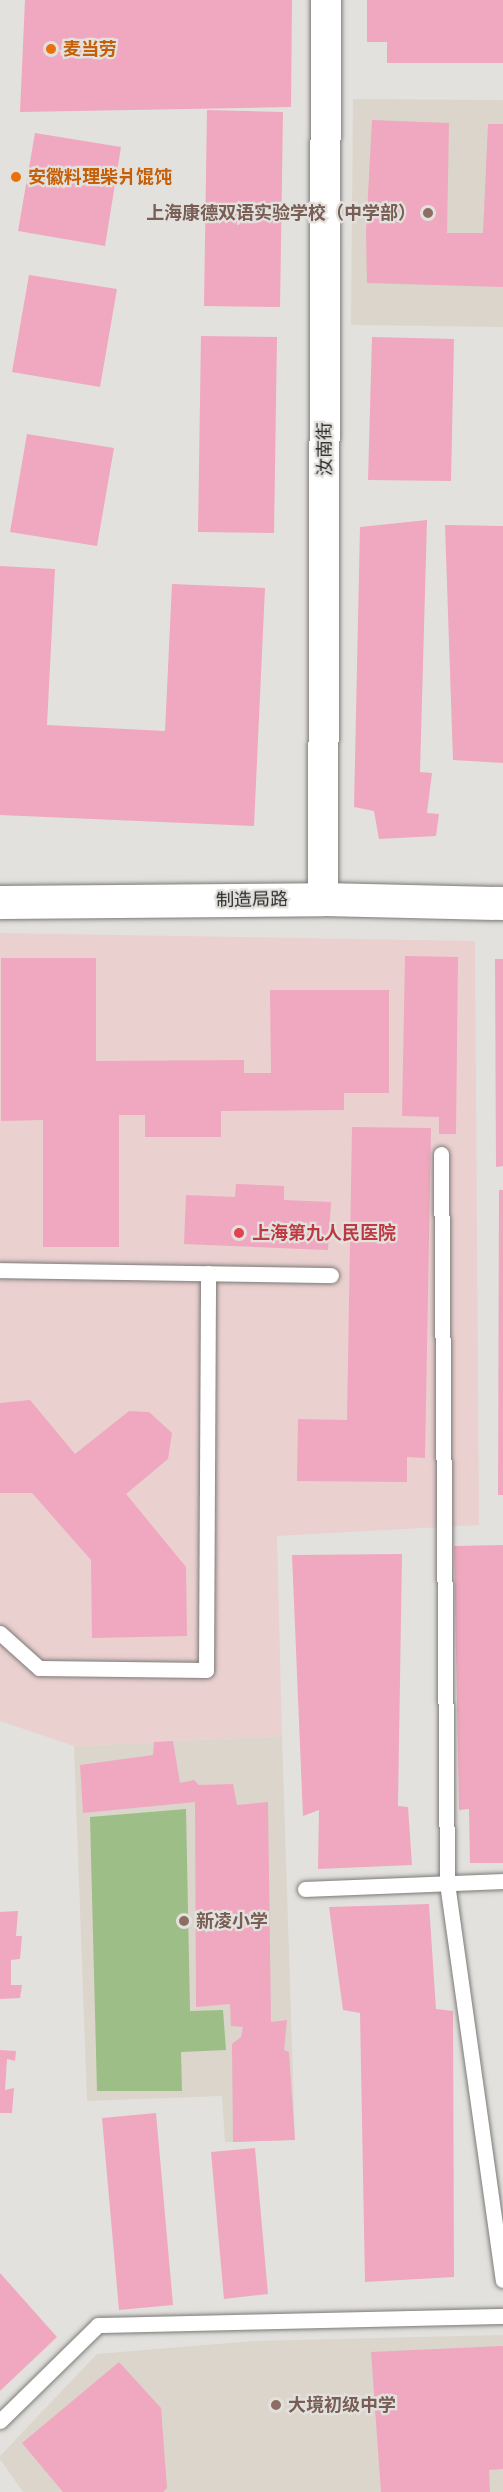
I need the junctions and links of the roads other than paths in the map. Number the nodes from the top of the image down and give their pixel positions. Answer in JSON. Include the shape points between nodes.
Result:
{"nodes":[{"id":1,"x":326,"y":0,"type":"edge"},
{"id":2,"x":323,"y":899,"type":"junction"},
{"id":3,"x":0,"y":902,"type":"edge"},
{"id":4,"x":503,"y":903,"type":"edge"},
{"id":5,"x":441,"y":1154,"type":"dead end"},
{"id":6,"x":0,"y":1270,"type":"edge"},
{"id":7,"x":208,"y":1273,"type":"junction"},
{"id":8,"x":331,"y":1275,"type":"dead end"},
{"id":9,"x":0,"y":1633,"type":"edge"},
{"id":10,"x":503,"y":1881,"type":"edge"},
{"id":11,"x":447,"y":1883,"type":"junction"},
{"id":12,"x":305,"y":1889,"type":"dead end"},
{"id":13,"x":503,"y":2280,"type":"edge"},
{"id":14,"x":503,"y":2316,"type":"edge"},
{"id":15,"x":0,"y":2421,"type":"edge"}],
"edges":[{"from":1,"to":2,"type":"street","name":"汝南街"},
{"from":2,"to":3,"type":"street","name":"制造局路"},
{"from":2,"to":4,"type":"street","name":"制造局路"},
{"from":5,"to":11,"type":"lane"},
{"from":6,"to":7,"type":"lane"},
{"from":7,"to":8,"type":"lane"},
{"from":7,"to":9,"type":"lane","via":[[206,1670],[39,1668]]},
{"from":10,"to":11,"type":"lane"},
{"from":11,"to":12,"type":"lane"},
{"from":11,"to":13,"type":"lane"},
{"from":14,"to":15,"type":"lane","via":[[98,2325]]}]}
